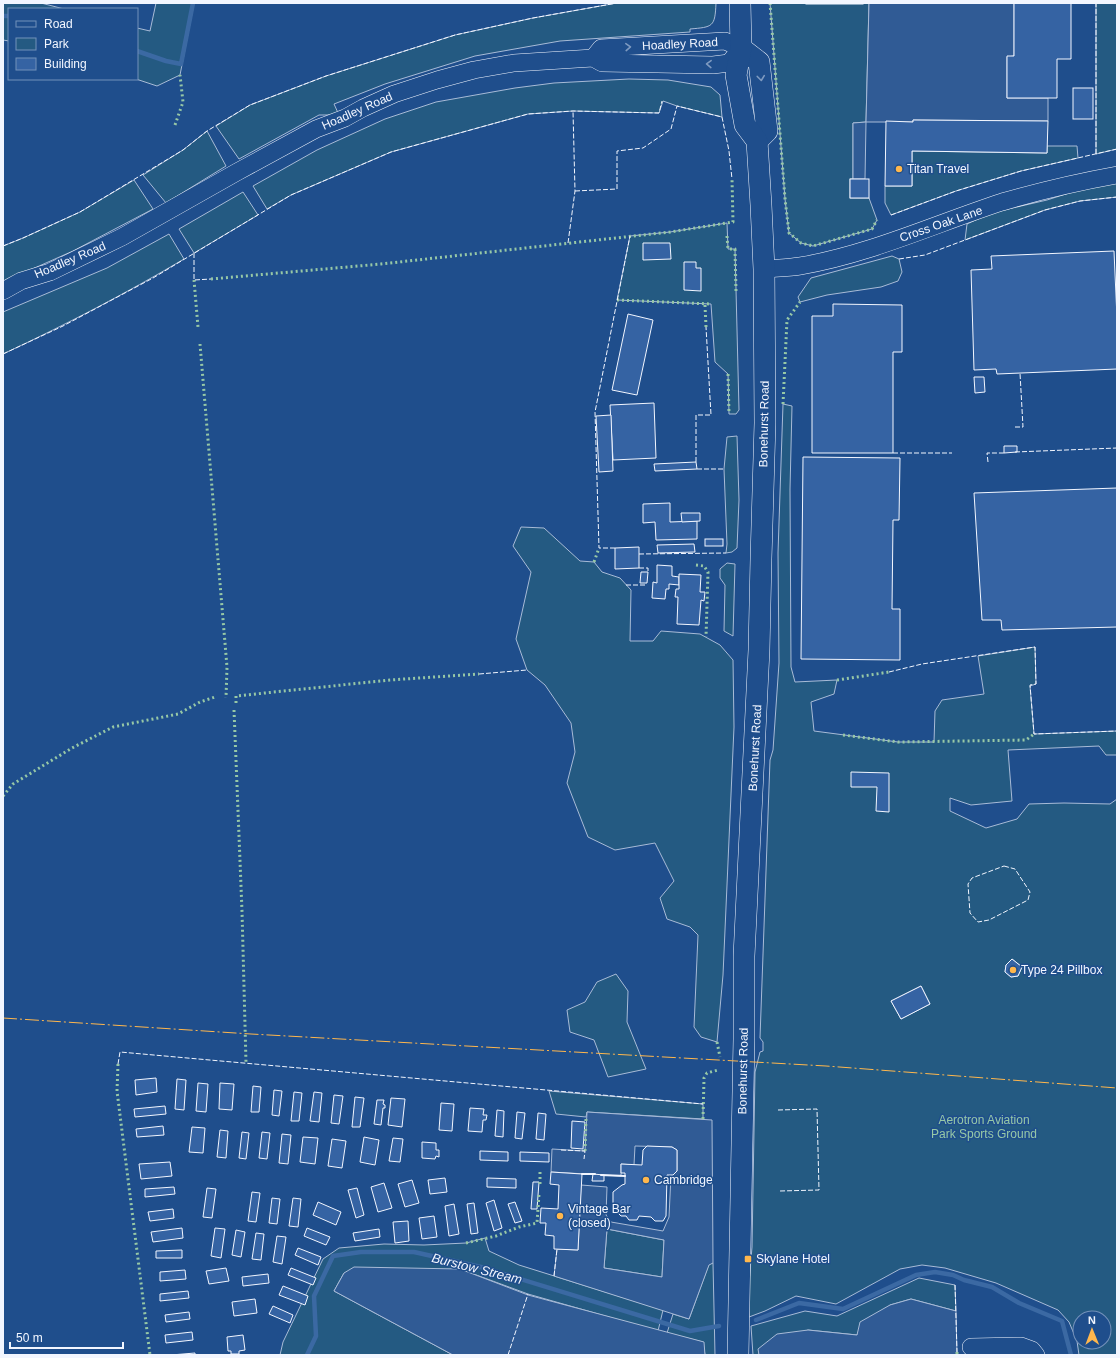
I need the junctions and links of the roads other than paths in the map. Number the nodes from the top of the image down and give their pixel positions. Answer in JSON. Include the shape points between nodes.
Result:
{"nodes":[{"id":1,"x":740,"y":3,"type":"edge"},
{"id":2,"x":741,"y":48,"type":"junction"},
{"id":3,"x":1117,"y":175,"type":"edge"},
{"id":4,"x":764,"y":269,"type":"junction"},
{"id":5,"x":3,"y":291,"type":"edge"},
{"id":6,"x":971,"y":1347,"type":"dead end"},
{"id":7,"x":738,"y":1355,"type":"edge"},
{"id":8,"x":1036,"y":1355,"type":"edge"}],
"edges":[{"from":1,"to":2,"type":"main road","name":"Bonehurst Road"},
{"from":2,"to":4,"type":"main road","name":"Bonehurst Road","via":[[736,75],[745,125],[757,141]]},
{"from":2,"to":5,"type":"street","name":"Hoadley Road","via":[[725,42],[601,48],[593,58],[514,63],[474,70],[394,94],[316,129],[122,237],[50,272],[20,281]]},
{"from":3,"to":4,"type":"street","name":"Cross Oak Lane","via":[[1002,202],[892,242],[834,259]]},
{"from":4,"to":7,"type":"main road","name":"Bonehurst Road","via":[[765,422],[760,650],[744,956]]},
{"from":6,"to":8,"type":"street","via":[[1021,1346],[1032,1350]]}]}
